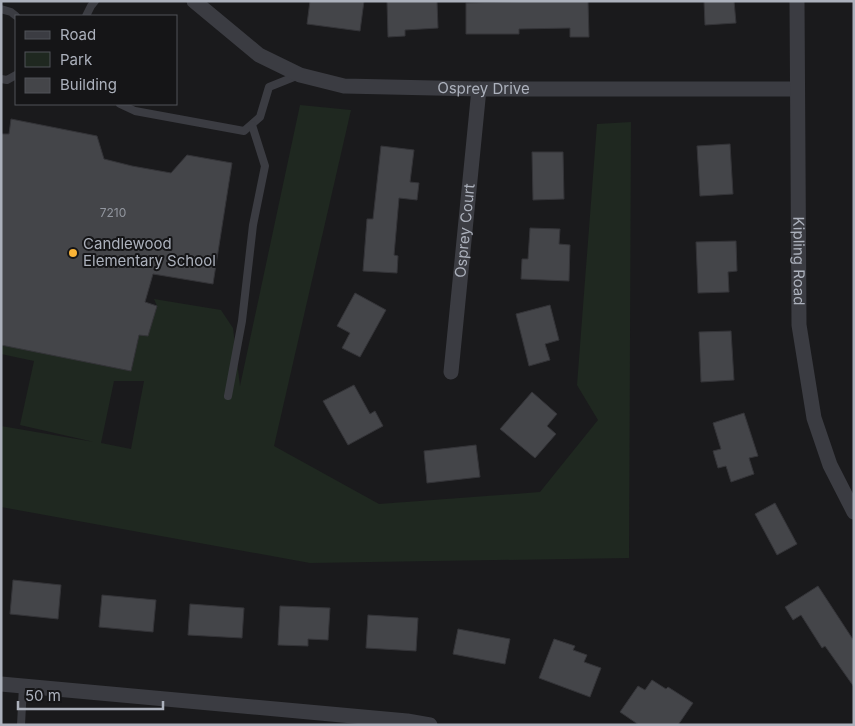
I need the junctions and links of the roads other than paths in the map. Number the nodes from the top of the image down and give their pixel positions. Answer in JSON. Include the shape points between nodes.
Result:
{"nodes":[{"id":1,"x":95,"y":1,"type":"edge"},
{"id":2,"x":194,"y":1,"type":"edge"},
{"id":3,"x":797,"y":1,"type":"edge"},
{"id":4,"x":1,"y":9,"type":"edge"},
{"id":5,"x":15,"y":15,"type":"edge"},
{"id":6,"x":86,"y":15,"type":"edge"},
{"id":7,"x":300,"y":75,"type":"junction"},
{"id":8,"x":15,"y":76,"type":"edge"},
{"id":9,"x":1,"y":79,"type":"edge"},
{"id":10,"x":479,"y":89,"type":"junction"},
{"id":11,"x":797,"y":89,"type":"junction"},
{"id":12,"x":122,"y":105,"type":"edge"},
{"id":13,"x":252,"y":125,"type":"junction"},
{"id":14,"x":451,"y":372,"type":"dead end"},
{"id":15,"x":228,"y":396,"type":"dead end"},
{"id":16,"x":854,"y":512,"type":"edge"},
{"id":17,"x":1,"y":684,"type":"edge"},
{"id":18,"x":23,"y":686,"type":"junction"},
{"id":19,"x":21,"y":725,"type":"edge"},
{"id":20,"x":430,"y":725,"type":"edge"}],
"edges":[{"from":1,"to":6,"type":"lane"},
{"from":2,"to":7,"type":"street","name":"Osprey Drive","via":[[259,55]]},
{"from":3,"to":11,"type":"street","name":"Kipling Road"},
{"from":4,"to":5,"type":"lane"},
{"from":7,"to":10,"type":"street","name":"Osprey Drive","via":[[344,86]]},
{"from":7,"to":13,"type":"lane","via":[[269,87],[260,117]]},
{"from":8,"to":9,"type":"lane"},
{"from":10,"to":11,"type":"street","name":"Osprey Drive"},
{"from":10,"to":14,"type":"street","name":"Osprey Court"},
{"from":11,"to":16,"type":"street","name":"Kipling Road","via":[[799,325],[814,418],[830,465]]},
{"from":12,"to":13,"type":"lane","via":[[135,111],[244,131]]},
{"from":13,"to":15,"type":"lane","via":[[265,166]]},
{"from":17,"to":18,"type":"street"},
{"from":18,"to":19,"type":"lane"},
{"from":18,"to":20,"type":"street"}]}
